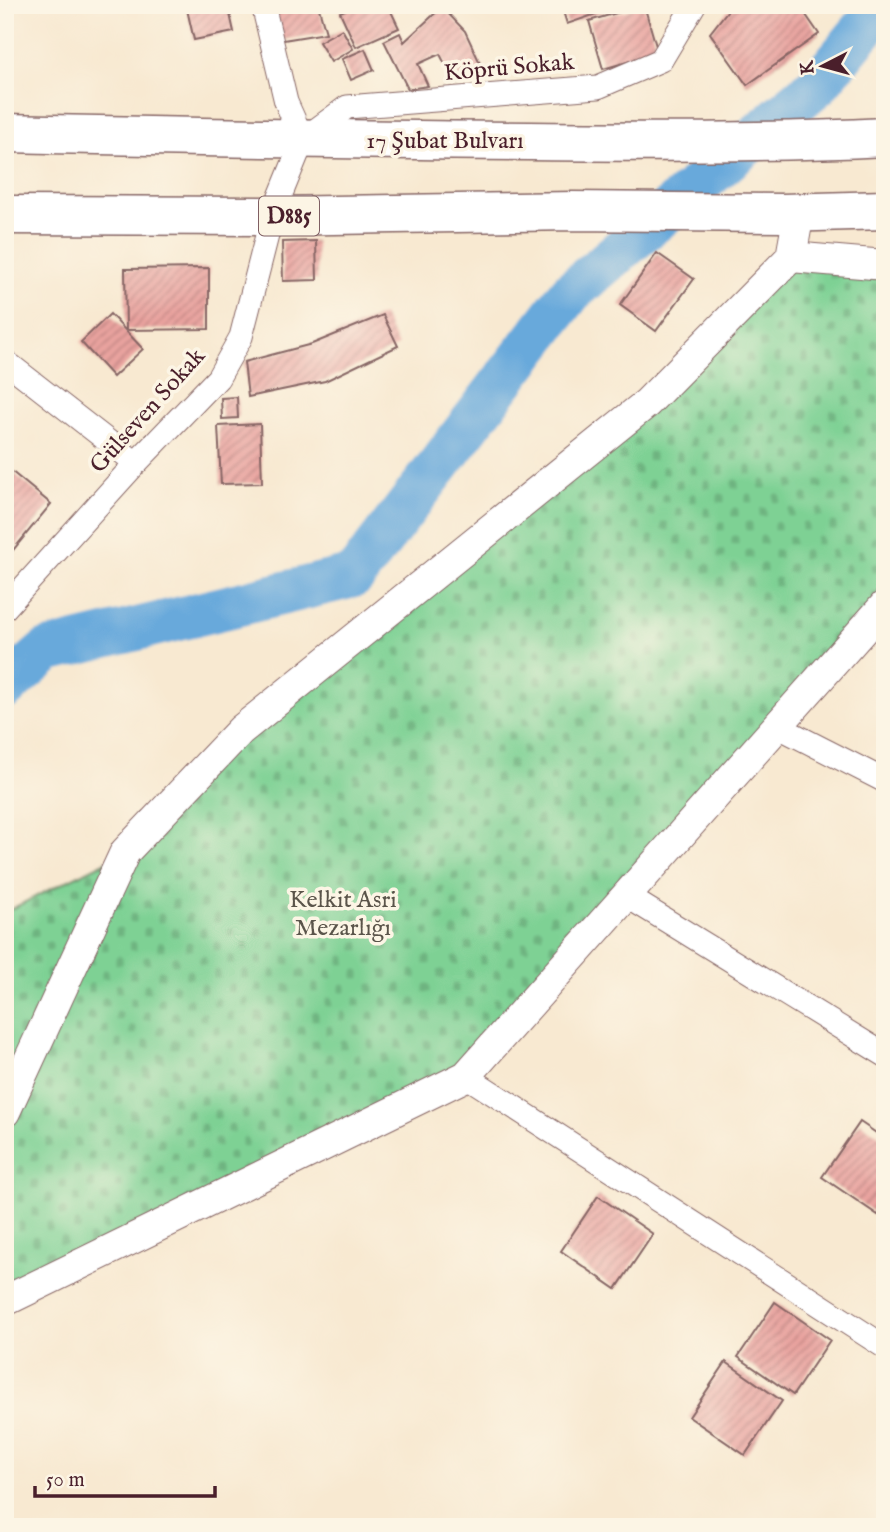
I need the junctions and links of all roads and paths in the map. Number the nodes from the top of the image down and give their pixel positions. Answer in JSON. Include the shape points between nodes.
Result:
{"nodes":[{"id":1,"x":263,"y":5,"type":"edge"},
{"id":2,"x":692,"y":6,"type":"edge"},
{"id":3,"x":5,"y":133,"type":"edge"},
{"id":4,"x":885,"y":137,"type":"edge"},
{"id":5,"x":303,"y":140,"type":"junction"},
{"id":6,"x":885,"y":210,"type":"edge"},
{"id":7,"x":791,"y":213,"type":"junction"},
{"id":8,"x":5,"y":215,"type":"edge"},
{"id":9,"x":272,"y":216,"type":"junction"},
{"id":10,"x":791,"y":257,"type":"junction"},
{"id":11,"x":885,"y":265,"type":"edge"},
{"id":12,"x":5,"y":361,"type":"edge"},
{"id":13,"x":136,"y":463,"type":"junction"},
{"id":14,"x":885,"y":605,"type":"edge"},
{"id":15,"x":5,"y":608,"type":"edge"},
{"id":16,"x":777,"y":726,"type":"junction"},
{"id":17,"x":885,"y":781,"type":"edge"},
{"id":18,"x":625,"y":895,"type":"junction"},
{"id":19,"x":885,"y":1055,"type":"edge"},
{"id":20,"x":466,"y":1076,"type":"junction"},
{"id":21,"x":5,"y":1112,"type":"edge"},
{"id":22,"x":5,"y":1301,"type":"edge"},
{"id":23,"x":885,"y":1348,"type":"edge"}],
"edges":[{"from":1,"to":5,"type":"street","via":[[286,102]]},
{"from":2,"to":5,"type":"street","name":"Köprü Sokak","via":[[661,60],[598,87],[347,107]]},
{"from":3,"to":5,"type":"highway","name":"17 Şubat Bulvarı"},
{"from":4,"to":5,"type":"highway","name":"17 Şubat Bulvarı","via":[[637,142]]},
{"from":5,"to":9,"type":"street","name":"Gülseven Sokak"},
{"from":6,"to":7,"type":"highway","number":"D885"},
{"from":7,"to":9,"type":"highway","number":"D885"},
{"from":7,"to":10,"type":"street"},
{"from":8,"to":9,"type":"highway","number":"D885"},
{"from":9,"to":13,"type":"street","name":"Gülseven Sokak","via":[[241,337],[230,358],[199,400]]},
{"from":10,"to":11,"type":"street"},
{"from":10,"to":21,"type":"street","via":[[648,403],[241,730],[125,852]]},
{"from":12,"to":13,"type":"street"},
{"from":13,"to":15,"type":"street","name":"Gülseven Sokak"},
{"from":14,"to":16,"type":"street"},
{"from":16,"to":17,"type":"street"},
{"from":16,"to":18,"type":"street"},
{"from":18,"to":19,"type":"street"},
{"from":18,"to":20,"type":"street"},
{"from":20,"to":22,"type":"street"},
{"from":20,"to":23,"type":"street"}]}
